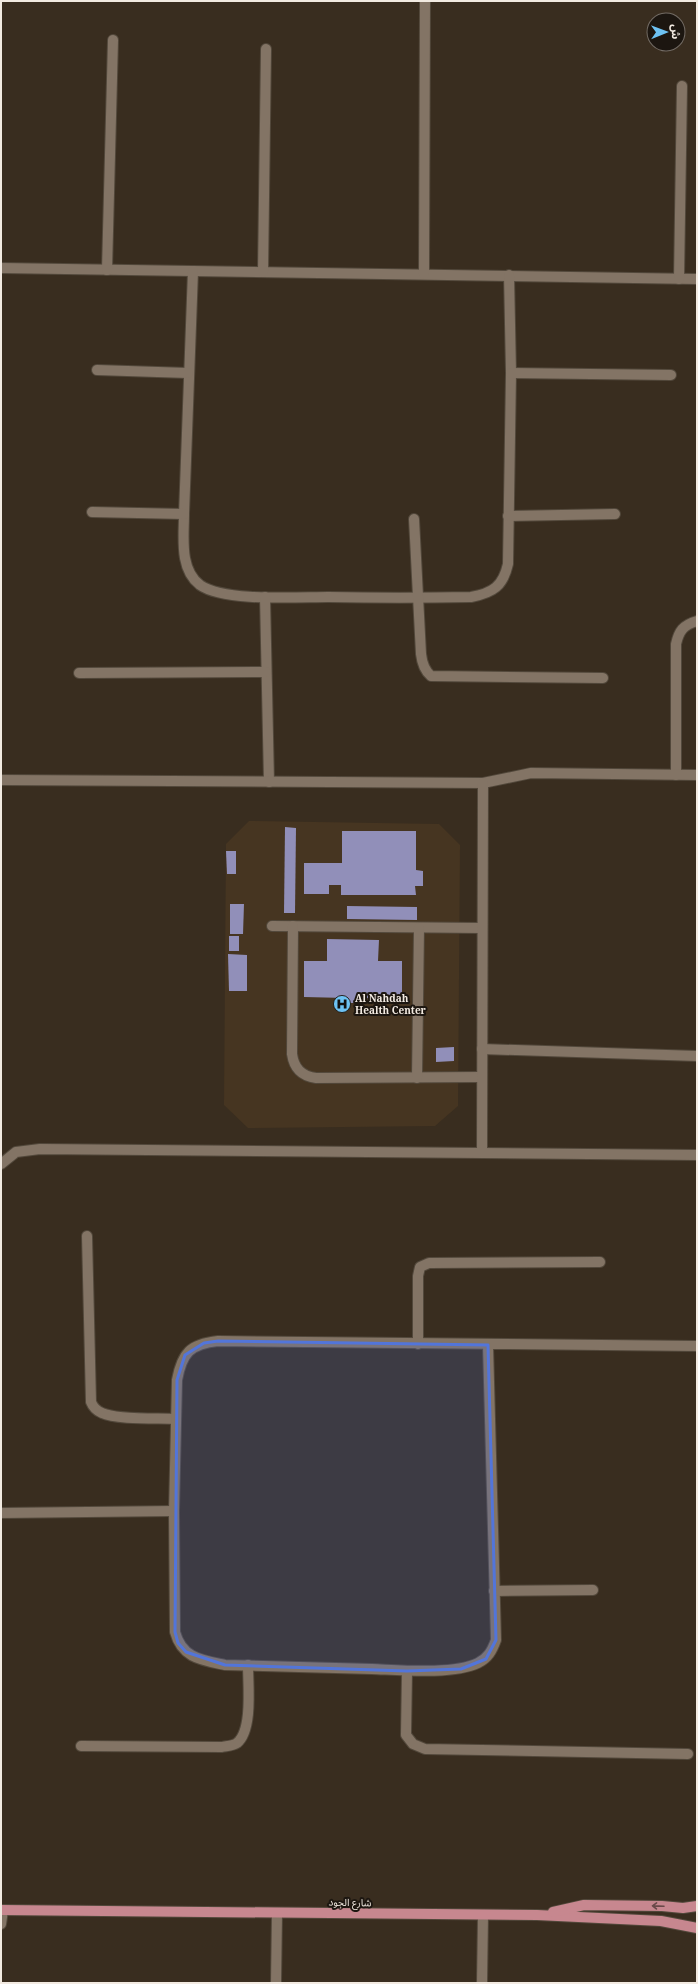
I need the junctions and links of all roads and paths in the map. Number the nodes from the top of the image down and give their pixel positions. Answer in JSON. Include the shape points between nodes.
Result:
{"nodes":[{"id":1,"x":426,"y":1,"type":"edge"},
{"id":2,"x":113,"y":40,"type":"dead end"},
{"id":3,"x":266,"y":50,"type":"dead end"},
{"id":4,"x":682,"y":86,"type":"dead end"},
{"id":5,"x":1,"y":268,"type":"edge"},
{"id":6,"x":108,"y":270,"type":"junction"},
{"id":7,"x":193,"y":272,"type":"junction"},
{"id":8,"x":263,"y":272,"type":"junction"},
{"id":9,"x":424,"y":274,"type":"junction"},
{"id":10,"x":509,"y":275,"type":"junction"},
{"id":11,"x":679,"y":279,"type":"junction"},
{"id":12,"x":697,"y":279,"type":"edge"},
{"id":13,"x":97,"y":370,"type":"dead end"},
{"id":14,"x":188,"y":373,"type":"junction"},
{"id":15,"x":511,"y":373,"type":"junction"},
{"id":16,"x":671,"y":375,"type":"dead end"},
{"id":17,"x":92,"y":512,"type":"dead end"},
{"id":18,"x":184,"y":514,"type":"junction"},
{"id":19,"x":615,"y":514,"type":"dead end"},
{"id":20,"x":508,"y":516,"type":"junction"},
{"id":21,"x":414,"y":519,"type":"dead end"},
{"id":22,"x":265,"y":597,"type":"junction"},
{"id":23,"x":418,"y":598,"type":"junction"},
{"id":24,"x":697,"y":621,"type":"edge"},
{"id":25,"x":266,"y":672,"type":"junction"},
{"id":26,"x":79,"y":673,"type":"dead end"},
{"id":27,"x":603,"y":678,"type":"dead end"},
{"id":28,"x":676,"y":775,"type":"junction"},
{"id":29,"x":697,"y":775,"type":"edge"},
{"id":30,"x":1,"y":780,"type":"edge"},
{"id":31,"x":269,"y":782,"type":"junction"},
{"id":32,"x":483,"y":783,"type":"junction"},
{"id":33,"x":272,"y":926,"type":"dead end"},
{"id":34,"x":294,"y":926,"type":"junction"},
{"id":35,"x":419,"y":928,"type":"junction"},
{"id":36,"x":482,"y":928,"type":"junction"},
{"id":37,"x":482,"y":1049,"type":"junction"},
{"id":38,"x":697,"y":1056,"type":"edge"},
{"id":39,"x":417,"y":1078,"type":"junction"},
{"id":40,"x":482,"y":1078,"type":"junction"},
{"id":41,"x":482,"y":1153,"type":"junction"},
{"id":42,"x":697,"y":1155,"type":"edge"},
{"id":43,"x":1,"y":1164,"type":"edge"},
{"id":44,"x":87,"y":1236,"type":"dead end"},
{"id":45,"x":600,"y":1262,"type":"dead end"},
{"id":46,"x":418,"y":1344,"type":"junction"},
{"id":47,"x":488,"y":1345,"type":"junction"},
{"id":48,"x":697,"y":1346,"type":"edge"},
{"id":49,"x":176,"y":1419,"type":"junction"},
{"id":50,"x":174,"y":1511,"type":"junction"},
{"id":51,"x":1,"y":1513,"type":"edge"},
{"id":52,"x":593,"y":1590,"type":"dead end"},
{"id":53,"x":494,"y":1591,"type":"junction"},
{"id":54,"x":248,"y":1665,"type":"junction"},
{"id":55,"x":407,"y":1671,"type":"junction"},
{"id":56,"x":81,"y":1746,"type":"dead end"},
{"id":57,"x":688,"y":1754,"type":"dead end"},
{"id":58,"x":697,"y":1906,"type":"edge"},
{"id":59,"x":2,"y":1910,"type":"edge"},
{"id":60,"x":277,"y":1913,"type":"junction"},
{"id":61,"x":483,"y":1915,"type":"junction"},
{"id":62,"x":537,"y":1915,"type":"junction"},
{"id":63,"x":1,"y":1924,"type":"edge"},
{"id":64,"x":697,"y":1928,"type":"edge"},
{"id":65,"x":276,"y":1983,"type":"edge"},
{"id":66,"x":482,"y":1983,"type":"edge"}],
"edges":[{"from":1,"to":9,"type":"street"},
{"from":2,"to":6,"type":"street"},
{"from":3,"to":8,"type":"street"},
{"from":4,"to":11,"type":"street"},
{"from":5,"to":6,"type":"street"},
{"from":6,"to":7,"type":"street"},
{"from":7,"to":8,"type":"street"},
{"from":7,"to":14,"type":"street"},
{"from":8,"to":9,"type":"street"},
{"from":9,"to":10,"type":"street"},
{"from":10,"to":11,"type":"street"},
{"from":10,"to":15,"type":"street"},
{"from":11,"to":12,"type":"street"},
{"from":13,"to":14,"type":"street"},
{"from":14,"to":18,"type":"street"},
{"from":15,"to":16,"type":"street"},
{"from":15,"to":20,"type":"street"},
{"from":17,"to":18,"type":"street"},
{"from":18,"to":22,"type":"street","via":[[186,565],[200,584],[227,594]]},
{"from":19,"to":20,"type":"street"},
{"from":20,"to":23,"type":"street","via":[[508,564],[500,584],[482,595],[471,597]]},
{"from":21,"to":23,"type":"street"},
{"from":22,"to":23,"type":"street"},
{"from":22,"to":25,"type":"street"},
{"from":23,"to":27,"type":"street","via":[[422,664],[431,676]]},
{"from":24,"to":28,"type":"street","via":[[687,624],[679,632],[676,644]]},
{"from":25,"to":26,"type":"street"},
{"from":25,"to":31,"type":"street"},
{"from":28,"to":29,"type":"street"},
{"from":28,"to":32,"type":"street","via":[[531,773]]},
{"from":30,"to":31,"type":"street"},
{"from":31,"to":32,"type":"street"},
{"from":32,"to":36,"type":"street"},
{"from":33,"to":34,"type":"street"},
{"from":34,"to":35,"type":"street"},
{"from":34,"to":39,"type":"street","via":[[292,1054],[296,1068],[302,1074],[316,1078]]},
{"from":35,"to":36,"type":"street"},
{"from":35,"to":39,"type":"street"},
{"from":36,"to":37,"type":"street"},
{"from":37,"to":38,"type":"street"},
{"from":37,"to":40,"type":"street"},
{"from":39,"to":40,"type":"street"},
{"from":40,"to":41,"type":"street"},
{"from":41,"to":42,"type":"street"},
{"from":41,"to":43,"type":"street","via":[[40,1149],[16,1152],[5,1158]]},
{"from":44,"to":49,"type":"street","via":[[91,1402],[94,1408],[112,1416]]},
{"from":45,"to":46,"type":"street","via":[[429,1263],[420,1267]]},
{"from":46,"to":47,"type":"street"},
{"from":46,"to":49,"type":"street","via":[[204,1342],[184,1355],[180,1364]]},
{"from":47,"to":48,"type":"street"},
{"from":47,"to":53,"type":"street"},
{"from":49,"to":50,"type":"street"},
{"from":50,"to":51,"type":"street"},
{"from":50,"to":54,"type":"street","via":[[174,1632],[178,1643],[196,1658],[225,1664]]},
{"from":52,"to":53,"type":"street"},
{"from":53,"to":55,"type":"street","via":[[496,1640],[492,1652],[486,1659],[461,1669]]},
{"from":54,"to":55,"type":"street"},
{"from":54,"to":56,"type":"street","via":[[247,1720],[244,1734],[236,1744],[222,1748]]},
{"from":55,"to":57,"type":"street","via":[[406,1735],[413,1744],[425,1749]]},
{"from":58,"to":62,"type":"main road","one_way":true,"via":[[683,1908],[584,1905]]},
{"from":59,"to":60,"type":"main road","name":"شارع الجود"},
{"from":59,"to":63,"type":"street"},
{"from":60,"to":61,"type":"main road","name":"شارع الجود"},
{"from":60,"to":65,"type":"street"},
{"from":61,"to":62,"type":"main road","name":"شارع الجود"},
{"from":61,"to":66,"type":"street"},
{"from":62,"to":64,"type":"main road","name":"شارع الجود","via":[[661,1921]]}]}
